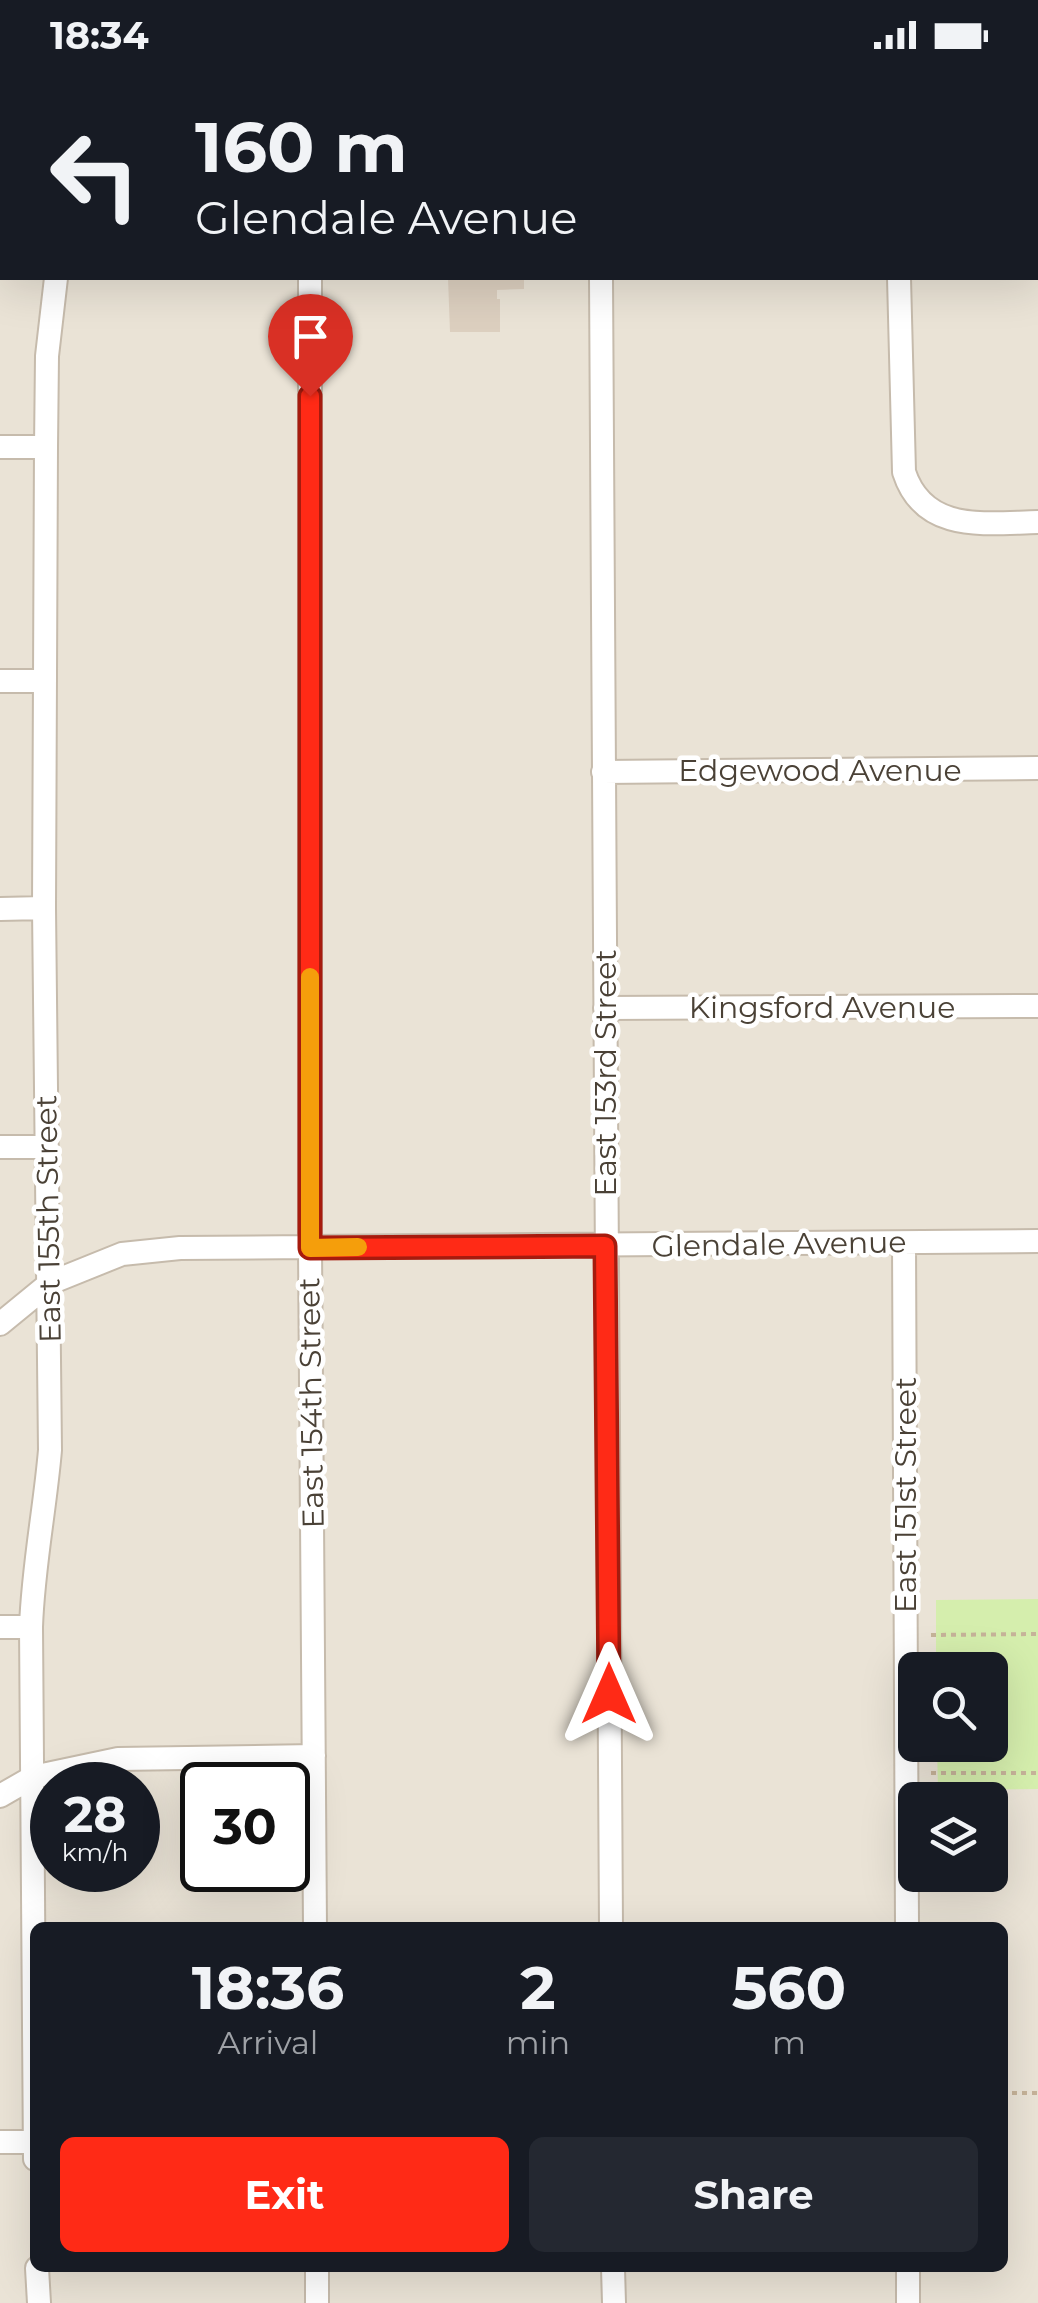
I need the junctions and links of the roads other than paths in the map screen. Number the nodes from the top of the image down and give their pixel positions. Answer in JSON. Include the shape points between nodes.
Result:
{"nodes":[{"id":1,"x":56,"y":280,"type":"edge"},
{"id":2,"x":310,"y":280,"type":"edge"},
{"id":3,"x":600,"y":280,"type":"edge"},
{"id":4,"x":899,"y":280,"type":"edge"},
{"id":5,"x":0,"y":447,"type":"edge"},
{"id":6,"x":46,"y":447,"type":"junction"},
{"id":7,"x":1038,"y":522,"type":"edge"},
{"id":8,"x":0,"y":681,"type":"edge"},
{"id":9,"x":45,"y":681,"type":"junction"},
{"id":10,"x":1038,"y":768,"type":"edge"},
{"id":11,"x":603,"y":772,"type":"junction"},
{"id":12,"x":44,"y":908,"type":"junction"},
{"id":13,"x":0,"y":909,"type":"edge"},
{"id":14,"x":1038,"y":1006,"type":"edge"},
{"id":15,"x":605,"y":1008,"type":"junction"},
{"id":16,"x":0,"y":1147,"type":"edge"},
{"id":17,"x":47,"y":1147,"type":"junction"},
{"id":18,"x":1038,"y":1241,"type":"edge"},
{"id":19,"x":904,"y":1243,"type":"junction"},
{"id":20,"x":605,"y":1246,"type":"junction"},
{"id":21,"x":310,"y":1248,"type":"junction"},
{"id":22,"x":50,"y":1283,"type":"junction"},
{"id":23,"x":0,"y":1324,"type":"edge"},
{"id":24,"x":0,"y":1627,"type":"edge"},
{"id":25,"x":31,"y":1627,"type":"junction"},
{"id":26,"x":314,"y":1756,"type":"junction"},
{"id":27,"x":33,"y":1762,"type":"edge"},
{"id":28,"x":100,"y":1762,"type":"edge"},
{"id":29,"x":30,"y":1779,"type":"edge"},
{"id":30,"x":0,"y":1796,"type":"edge"},
{"id":31,"x":34,"y":1892,"type":"edge"},
{"id":32,"x":34,"y":1922,"type":"edge"},
{"id":33,"x":315,"y":1922,"type":"edge"},
{"id":34,"x":611,"y":1922,"type":"edge"},
{"id":35,"x":906,"y":1922,"type":"edge"},
{"id":36,"x":0,"y":2142,"type":"edge"},
{"id":37,"x":30,"y":2142,"type":"edge"},
{"id":38,"x":37,"y":2272,"type":"edge"},
{"id":39,"x":317,"y":2272,"type":"edge"},
{"id":40,"x":614,"y":2272,"type":"edge"},
{"id":41,"x":908,"y":2272,"type":"edge"},
{"id":42,"x":39,"y":2303,"type":"edge"},
{"id":43,"x":318,"y":2303,"type":"edge"},
{"id":44,"x":614,"y":2303,"type":"edge"},
{"id":45,"x":908,"y":2303,"type":"edge"}],
"edges":[{"from":1,"to":6,"type":"street","name":"East 155th Street"},
{"from":2,"to":21,"type":"street","name":"East 154th Street"},
{"from":3,"to":11,"type":"street","name":"East 153rd Street"},
{"from":4,"to":7,"type":"street","via":[[904,472],[910,489],[944,518]]},
{"from":5,"to":6,"type":"street"},
{"from":6,"to":9,"type":"street","name":"East 155th Street"},
{"from":8,"to":9,"type":"street"},
{"from":9,"to":12,"type":"street","name":"East 155th Street"},
{"from":10,"to":11,"type":"street","name":"Edgewood Avenue"},
{"from":11,"to":15,"type":"street","name":"East 153rd Street"},
{"from":12,"to":13,"type":"street"},
{"from":12,"to":17,"type":"street","name":"East 155th Street"},
{"from":14,"to":15,"type":"street","name":"Kingsford Avenue"},
{"from":15,"to":20,"type":"street","name":"East 153rd Street"},
{"from":16,"to":17,"type":"street"},
{"from":17,"to":22,"type":"street","name":"East 155th Street"},
{"from":18,"to":19,"type":"street","name":"Glendale Avenue"},
{"from":19,"to":20,"type":"street","name":"Glendale Avenue"},
{"from":19,"to":35,"type":"street","name":"East 151st Street"},
{"from":20,"to":21,"type":"street","name":"Glendale Avenue"},
{"from":20,"to":34,"type":"street","name":"East 153rd Street"},
{"from":21,"to":22,"type":"street","name":"Glendale Avenue","via":[[122,1254]]},
{"from":21,"to":26,"type":"street","name":"East 154th Street"},
{"from":22,"to":23,"type":"street","name":"Glendale Avenue"},
{"from":22,"to":25,"type":"street","name":"East 155th Street","via":[[50,1450]]},
{"from":24,"to":25,"type":"street"},
{"from":25,"to":27,"type":"street","name":"East 155th Street"},
{"from":26,"to":28,"type":"street"},
{"from":26,"to":33,"type":"street","name":"East 154th Street"},
{"from":29,"to":30,"type":"street"},
{"from":31,"to":32,"type":"street","name":"East 155th Street"},
{"from":36,"to":37,"type":"street"},
{"from":38,"to":42,"type":"street"},
{"from":39,"to":43,"type":"street"},
{"from":40,"to":44,"type":"street"},
{"from":41,"to":45,"type":"street"}]}
